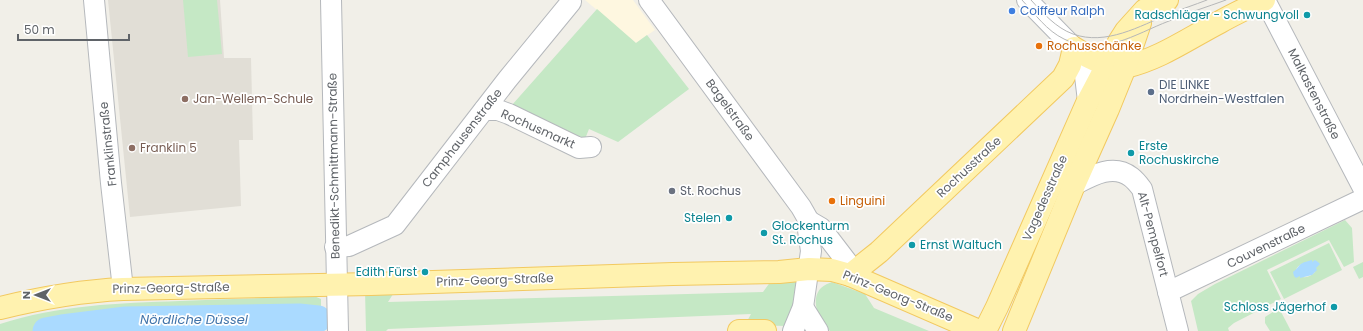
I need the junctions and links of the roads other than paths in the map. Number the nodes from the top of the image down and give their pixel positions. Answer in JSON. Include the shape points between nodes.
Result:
{"nodes":[{"id":1,"x":94,"y":0,"type":"edge"},
{"id":2,"x":331,"y":0,"type":"edge"},
{"id":3,"x":649,"y":0,"type":"edge"},
{"id":4,"x":1027,"y":0,"type":"edge"},
{"id":5,"x":1167,"y":0,"type":"edge"},
{"id":6,"x":1265,"y":0,"type":"edge"},
{"id":7,"x":571,"y":2,"type":"dead end"},
{"id":8,"x":1148,"y":5,"type":"edge"},
{"id":9,"x":1074,"y":48,"type":"junction"},
{"id":10,"x":1165,"y":52,"type":"junction"},
{"id":11,"x":1116,"y":66,"type":"junction"},
{"id":12,"x":1088,"y":100,"type":"junction"},
{"id":13,"x":484,"y":110,"type":"junction"},
{"id":14,"x":591,"y":147,"type":"dead end"},
{"id":15,"x":1074,"y":185,"type":"junction"},
{"id":16,"x":1363,"y":188,"type":"edge"},
{"id":17,"x":1363,"y":199,"type":"edge"},
{"id":18,"x":809,"y":221,"type":"junction"},
{"id":19,"x":335,"y":247,"type":"junction"},
{"id":20,"x":809,"y":269,"type":"junction"},
{"id":21,"x":850,"y":275,"type":"junction"},
{"id":22,"x":336,"y":284,"type":"junction"},
{"id":23,"x":123,"y":289,"type":"junction"},
{"id":24,"x":1168,"y":292,"type":"junction"},
{"id":25,"x":803,"y":307,"type":"junction"},
{"id":26,"x":0,"y":308,"type":"edge"},
{"id":27,"x":338,"y":331,"type":"edge"},
{"id":28,"x":739,"y":331,"type":"edge"},
{"id":29,"x":765,"y":331,"type":"edge"},
{"id":30,"x":793,"y":331,"type":"edge"},
{"id":31,"x":818,"y":331,"type":"edge"},
{"id":32,"x":979,"y":331,"type":"edge"},
{"id":33,"x":985,"y":331,"type":"edge"},
{"id":34,"x":1014,"y":331,"type":"edge"},
{"id":35,"x":1178,"y":331,"type":"edge"}],
"edges":[{"from":1,"to":23,"type":"street","name":"Franklinstraße"},
{"from":2,"to":19,"type":"street","name":"Benedikt-Schmittmann-Straße"},
{"from":3,"to":18,"type":"street","name":"Bagelstraße","via":[[802,207]]},
{"from":4,"to":9,"type":"street"},
{"from":5,"to":8,"type":"main road"},
{"from":6,"to":10,"type":"main road"},
{"from":6,"to":16,"type":"street","name":"Malkastenstraße"},
{"from":7,"to":13,"type":"street","name":"Camphausenstraße"},
{"from":8,"to":10,"type":"main road","via":[[1146,22],[1152,38]]},
{"from":8,"to":11,"type":"main road"},
{"from":9,"to":11,"type":"main road","via":[[1087,56]]},
{"from":9,"to":12,"type":"street","via":[[1085,76]]},
{"from":9,"to":21,"type":"main road","name":"Rochusstraße","via":[[1070,65],[1063,78],[879,252]]},
{"from":10,"to":11,"type":"main road","via":[[1138,64]]},
{"from":11,"to":12,"type":"main road","name":"Vagedesstraße"},
{"from":11,"to":15,"type":"main road","name":"Vagedesstraße","via":[[1108,109]]},
{"from":12,"to":33,"type":"main road","name":"Vagedesstraße"},
{"from":13,"to":14,"type":"street","name":"Rochusmarkt","via":[[498,110],[509,114],[579,148]]},
{"from":13,"to":19,"type":"street","name":"Camphausenstraße","via":[[395,225],[360,243]]},
{"from":15,"to":24,"type":"street","name":"Alt-Pempelfort","via":[[1095,174],[1110,171],[1125,173],[1132,177],[1142,189]]},
{"from":15,"to":34,"type":"main road","name":"Vagedesstraße"},
{"from":17,"to":24,"type":"street","name":"Couvenstraße"},
{"from":18,"to":20,"type":"street","name":"Bagelstraße"},
{"from":18,"to":21,"type":"street","name":"Bagelstraße","via":[[821,228],[834,245],[846,262]]},
{"from":19,"to":22,"type":"street","name":"Benedikt-Schmittmann-Straße"},
{"from":20,"to":21,"type":"main road","name":"Prinz-Georg-Straße","via":[[832,270]]},
{"from":20,"to":22,"type":"main road","name":"Prinz-Georg-Straße","via":[[779,272]]},
{"from":20,"to":25,"type":"street"},
{"from":21,"to":32,"type":"main road","name":"Prinz-Georg-Straße"},
{"from":22,"to":23,"type":"main road","name":"Prinz-Georg-Straße"},
{"from":22,"to":27,"type":"street","name":"Benedikt-Schmittmann-Straße"},
{"from":23,"to":26,"type":"main road","name":"Prinz-Georg-Straße","via":[[66,294]]},
{"from":24,"to":35,"type":"street","name":"Alt-Pempelfort"},
{"from":25,"to":30,"type":"street"},
{"from":25,"to":31,"type":"street"},
{"from":28,"to":29,"type":"main road"}]}
